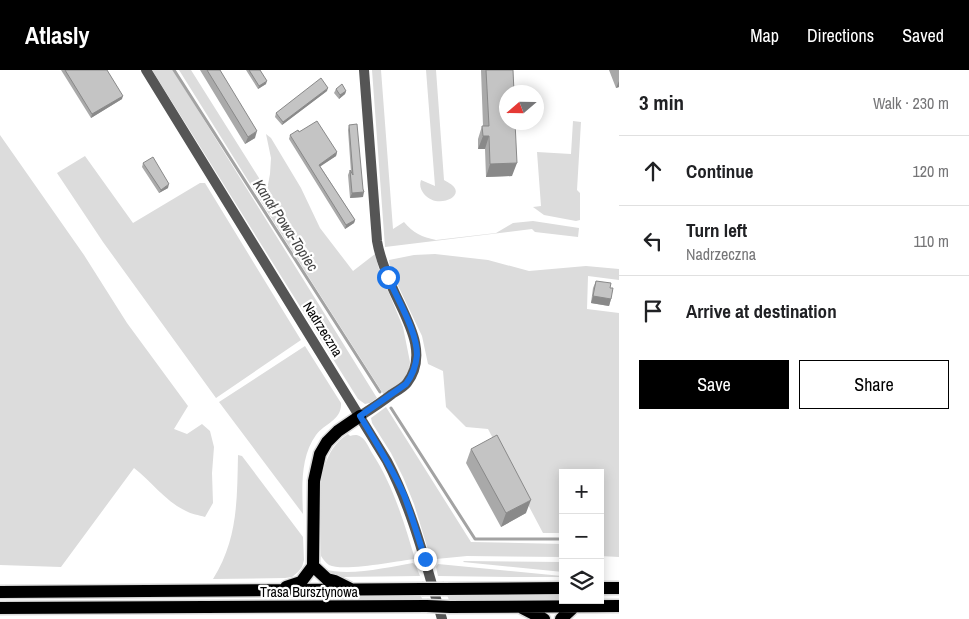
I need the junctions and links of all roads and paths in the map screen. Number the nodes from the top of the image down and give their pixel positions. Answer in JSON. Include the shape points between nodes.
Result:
{"nodes":[{"id":1,"x":146,"y":70,"type":"edge"},
{"id":2,"x":364,"y":70,"type":"edge"},
{"id":3,"x":360,"y":416,"type":"junction"},
{"id":4,"x":314,"y":566,"type":"junction"},
{"id":5,"x":559,"y":588,"type":"edge"},
{"id":6,"x":604,"y":588,"type":"edge"},
{"id":7,"x":619,"y":588,"type":"edge"},
{"id":8,"x":277,"y":590,"type":"junction"},
{"id":9,"x":353,"y":590,"type":"junction"},
{"id":10,"x":0,"y":592,"type":"edge"},
{"id":11,"x":520,"y":606,"type":"junction"},
{"id":12,"x":575,"y":606,"type":"junction"},
{"id":13,"x":619,"y":606,"type":"edge"},
{"id":14,"x":0,"y":608,"type":"edge"},
{"id":15,"x":442,"y":619,"type":"edge"},
{"id":16,"x":544,"y":619,"type":"edge"},
{"id":17,"x":562,"y":619,"type":"edge"}],
"edges":[{"from":1,"to":3,"type":"street","name":"Nadrzeczna"},
{"from":2,"to":3,"type":"street","via":[[377,241],[388,277],[412,331],[417,356],[406,384]]},
{"from":3,"to":4,"type":"main road","via":[[338,431],[320,454],[314,481]]},
{"from":3,"to":15,"type":"street","name":"Nadrzeczna","via":[[404,496]]},
{"from":4,"to":8,"type":"main road","via":[[301,582]]},
{"from":4,"to":9,"type":"main road","via":[[327,579]]},
{"from":5,"to":9,"type":"main road","name":"Trasa Bursztynowa","bridge":true},
{"from":6,"to":7,"type":"main road"},
{"from":8,"to":9,"type":"main road","name":"Trasa Bursztynowa"},
{"from":8,"to":10,"type":"main road","name":"Trasa Bursztynowa"},
{"from":11,"to":12,"type":"main road","name":"Trasa Bursztynowa"},
{"from":11,"to":14,"type":"main road","name":"Trasa Bursztynowa","bridge":true},
{"from":11,"to":16,"type":"main road"},
{"from":12,"to":13,"type":"main road","name":"Trasa Bursztynowa"},
{"from":12,"to":17,"type":"main road"}]}
